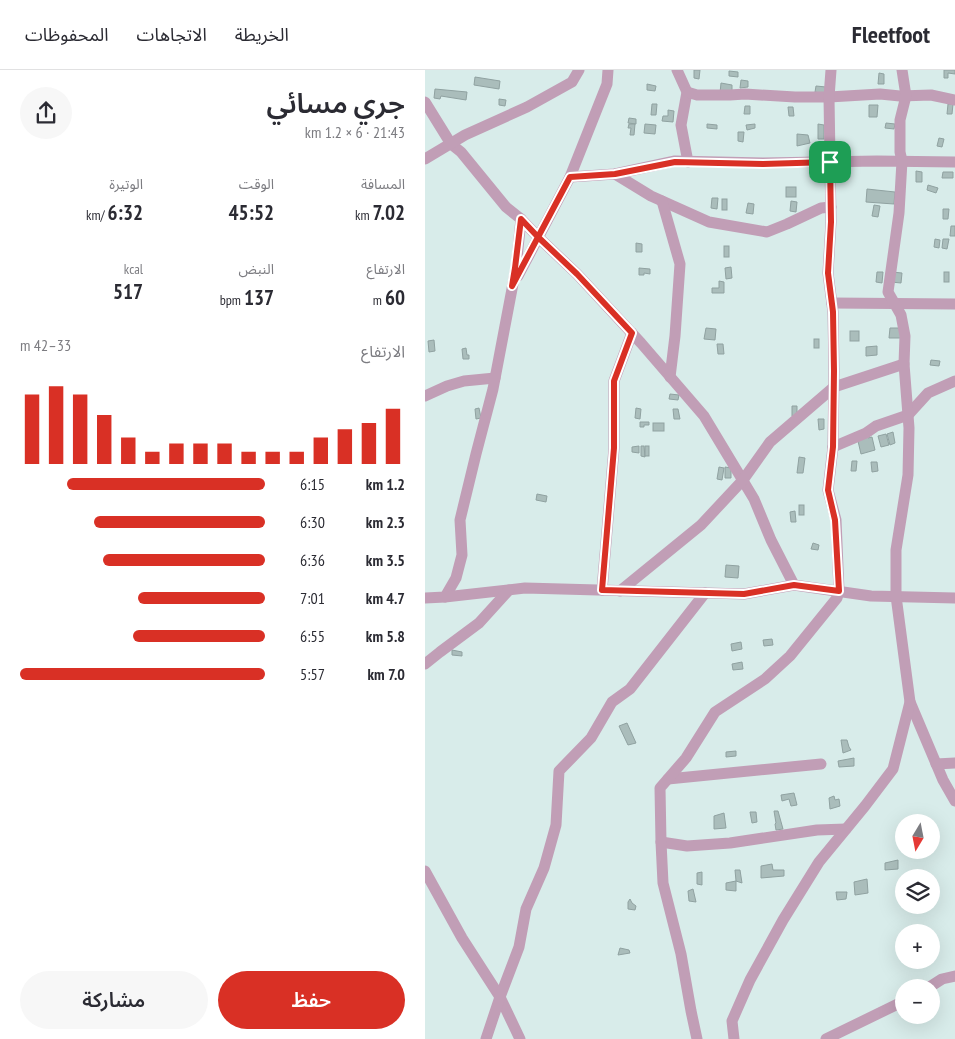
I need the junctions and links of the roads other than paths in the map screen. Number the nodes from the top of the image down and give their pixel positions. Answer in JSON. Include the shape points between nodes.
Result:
{"nodes":[{"id":1,"x":579,"y":70,"type":"edge"},
{"id":2,"x":608,"y":70,"type":"edge"},
{"id":3,"x":677,"y":70,"type":"edge"},
{"id":4,"x":831,"y":70,"type":"edge"},
{"id":5,"x":902,"y":70,"type":"edge"},
{"id":6,"x":687,"y":92,"type":"junction"},
{"id":7,"x":906,"y":96,"type":"junction"},
{"id":8,"x":829,"y":98,"type":"junction"},
{"id":9,"x":955,"y":100,"type":"edge"},
{"id":10,"x":425,"y":102,"type":"edge"},
{"id":11,"x":451,"y":144,"type":"junction"},
{"id":12,"x":425,"y":159,"type":"edge"},
{"id":13,"x":902,"y":161,"type":"junction"},
{"id":14,"x":688,"y":162,"type":"junction"},
{"id":15,"x":830,"y":162,"type":"junction"},
{"id":16,"x":955,"y":162,"type":"edge"},
{"id":17,"x":615,"y":174,"type":"junction"},
{"id":18,"x":570,"y":177,"type":"junction"},
{"id":19,"x":662,"y":201,"type":"junction"},
{"id":20,"x":831,"y":207,"type":"junction"},
{"id":21,"x":521,"y":219,"type":"junction"},
{"id":22,"x":538,"y":237,"type":"junction"},
{"id":23,"x":512,"y":286,"type":"junction"},
{"id":24,"x":832,"y":302,"type":"junction"},
{"id":25,"x":894,"y":303,"type":"junction"},
{"id":26,"x":955,"y":304,"type":"edge"},
{"id":27,"x":632,"y":333,"type":"junction"},
{"id":28,"x":904,"y":364,"type":"junction"},
{"id":29,"x":671,"y":377,"type":"junction"},
{"id":30,"x":495,"y":378,"type":"junction"},
{"id":31,"x":955,"y":381,"type":"edge"},
{"id":32,"x":834,"y":387,"type":"junction"},
{"id":33,"x":425,"y":396,"type":"edge"},
{"id":34,"x":908,"y":415,"type":"junction"},
{"id":35,"x":833,"y":447,"type":"junction"},
{"id":36,"x":743,"y":480,"type":"junction"},
{"id":37,"x":794,"y":585,"type":"junction"},
{"id":38,"x":509,"y":590,"type":"junction"},
{"id":39,"x":602,"y":590,"type":"junction"},
{"id":40,"x":620,"y":591,"type":"junction"},
{"id":41,"x":839,"y":591,"type":"junction"},
{"id":42,"x":705,"y":593,"type":"junction"},
{"id":43,"x":895,"y":596,"type":"junction"},
{"id":44,"x":445,"y":597,"type":"junction"},
{"id":45,"x":425,"y":598,"type":"edge"},
{"id":46,"x":955,"y":598,"type":"edge"},
{"id":47,"x":425,"y":664,"type":"edge"},
{"id":48,"x":910,"y":702,"type":"junction"},
{"id":49,"x":955,"y":763,"type":"edge"},
{"id":50,"x":821,"y":764,"type":"dead end"},
{"id":51,"x":936,"y":764,"type":"junction"},
{"id":52,"x":668,"y":779,"type":"junction"},
{"id":53,"x":955,"y":801,"type":"edge"},
{"id":54,"x":846,"y":829,"type":"junction"},
{"id":55,"x":661,"y":842,"type":"junction"},
{"id":56,"x":425,"y":871,"type":"edge"},
{"id":57,"x":955,"y":976,"type":"edge"},
{"id":58,"x":940,"y":980,"type":"edge"},
{"id":59,"x":500,"y":997,"type":"junction"},
{"id":60,"x":895,"y":1005,"type":"edge"},
{"id":61,"x":486,"y":1039,"type":"edge"},
{"id":62,"x":519,"y":1039,"type":"edge"},
{"id":63,"x":697,"y":1039,"type":"edge"},
{"id":64,"x":734,"y":1039,"type":"edge"},
{"id":65,"x":826,"y":1039,"type":"edge"}],
"edges":[{"from":1,"to":11,"type":"street","via":[[572,82]]},
{"from":2,"to":18,"type":"street","via":[[607,84]]},
{"from":3,"to":6,"type":"street"},
{"from":4,"to":8,"type":"street"},
{"from":5,"to":7,"type":"street"},
{"from":6,"to":8,"type":"street","via":[[697,96],[745,94]]},
{"from":6,"to":14,"type":"street","via":[[681,125]]},
{"from":7,"to":8,"type":"street","via":[[880,94]]},
{"from":7,"to":9,"type":"street","via":[[931,95]]},
{"from":7,"to":13,"type":"street","via":[[900,120]]},
{"from":8,"to":15,"type":"street"},
{"from":10,"to":11,"type":"street"},
{"from":11,"to":12,"type":"street"},
{"from":11,"to":21,"type":"street","via":[[506,207]]},
{"from":13,"to":15,"type":"street"},
{"from":13,"to":16,"type":"street"},
{"from":13,"to":25,"type":"street","via":[[899,213],[888,292]]},
{"from":14,"to":15,"type":"street"},
{"from":14,"to":17,"type":"street"},
{"from":15,"to":20,"type":"street"},
{"from":17,"to":18,"type":"street"},
{"from":17,"to":19,"type":"street"},
{"from":18,"to":22,"type":"street"},
{"from":19,"to":20,"type":"street","via":[[709,222],[767,232],[821,208]]},
{"from":19,"to":29,"type":"street","via":[[680,264]]},
{"from":20,"to":24,"type":"street","via":[[828,273]]},
{"from":21,"to":22,"type":"street"},
{"from":21,"to":23,"type":"street"},
{"from":22,"to":23,"type":"street"},
{"from":22,"to":27,"type":"street"},
{"from":23,"to":30,"type":"street"},
{"from":24,"to":25,"type":"street"},
{"from":24,"to":32,"type":"street"},
{"from":25,"to":26,"type":"street"},
{"from":25,"to":28,"type":"street","via":[[901,315],[905,336]]},
{"from":27,"to":29,"type":"street"},
{"from":27,"to":39,"type":"street","via":[[614,381],[614,448]]},
{"from":28,"to":32,"type":"street"},
{"from":28,"to":34,"type":"street"},
{"from":29,"to":36,"type":"street","via":[[704,416]]},
{"from":30,"to":33,"type":"street","via":[[464,381]]},
{"from":30,"to":44,"type":"street","via":[[460,520],[462,555],[457,578]]},
{"from":31,"to":34,"type":"street","via":[[929,394]]},
{"from":32,"to":35,"type":"street"},
{"from":32,"to":36,"type":"street","via":[[770,442]]},
{"from":34,"to":35,"type":"street"},
{"from":34,"to":43,"type":"street","via":[[908,475],[897,550]]},
{"from":35,"to":41,"type":"street","via":[[828,490],[835,520]]},
{"from":36,"to":37,"type":"street"},
{"from":36,"to":40,"type":"street","via":[[701,525]]},
{"from":37,"to":41,"type":"street"},
{"from":37,"to":42,"type":"street","via":[[744,594]]},
{"from":38,"to":39,"type":"street"},
{"from":38,"to":44,"type":"street"},
{"from":38,"to":47,"type":"street","via":[[479,623]]},
{"from":39,"to":40,"type":"street"},
{"from":40,"to":42,"type":"street"},
{"from":41,"to":43,"type":"street"},
{"from":41,"to":52,"type":"street","via":[[837,598],[791,656],[765,679],[715,712],[686,758]]},
{"from":42,"to":59,"type":"street","via":[[629,689],[612,702],[591,738],[559,771],[556,825],[544,868],[525,909],[519,947]]},
{"from":43,"to":46,"type":"street"},
{"from":43,"to":48,"type":"street"},
{"from":44,"to":45,"type":"street"},
{"from":48,"to":51,"type":"street"},
{"from":48,"to":54,"type":"street","via":[[893,769]]},
{"from":49,"to":51,"type":"street"},
{"from":50,"to":52,"type":"street"},
{"from":51,"to":53,"type":"street"},
{"from":52,"to":55,"type":"street","via":[[660,788]]},
{"from":54,"to":55,"type":"street","via":[[730,843],[687,846]]},
{"from":54,"to":64,"type":"street","via":[[819,862],[750,980],[732,1021]]},
{"from":55,"to":63,"type":"street","via":[[663,883]]},
{"from":56,"to":59,"type":"street"},
{"from":57,"to":58,"type":"street"},
{"from":59,"to":61,"type":"street"},
{"from":59,"to":62,"type":"street"},
{"from":60,"to":65,"type":"street"}]}
